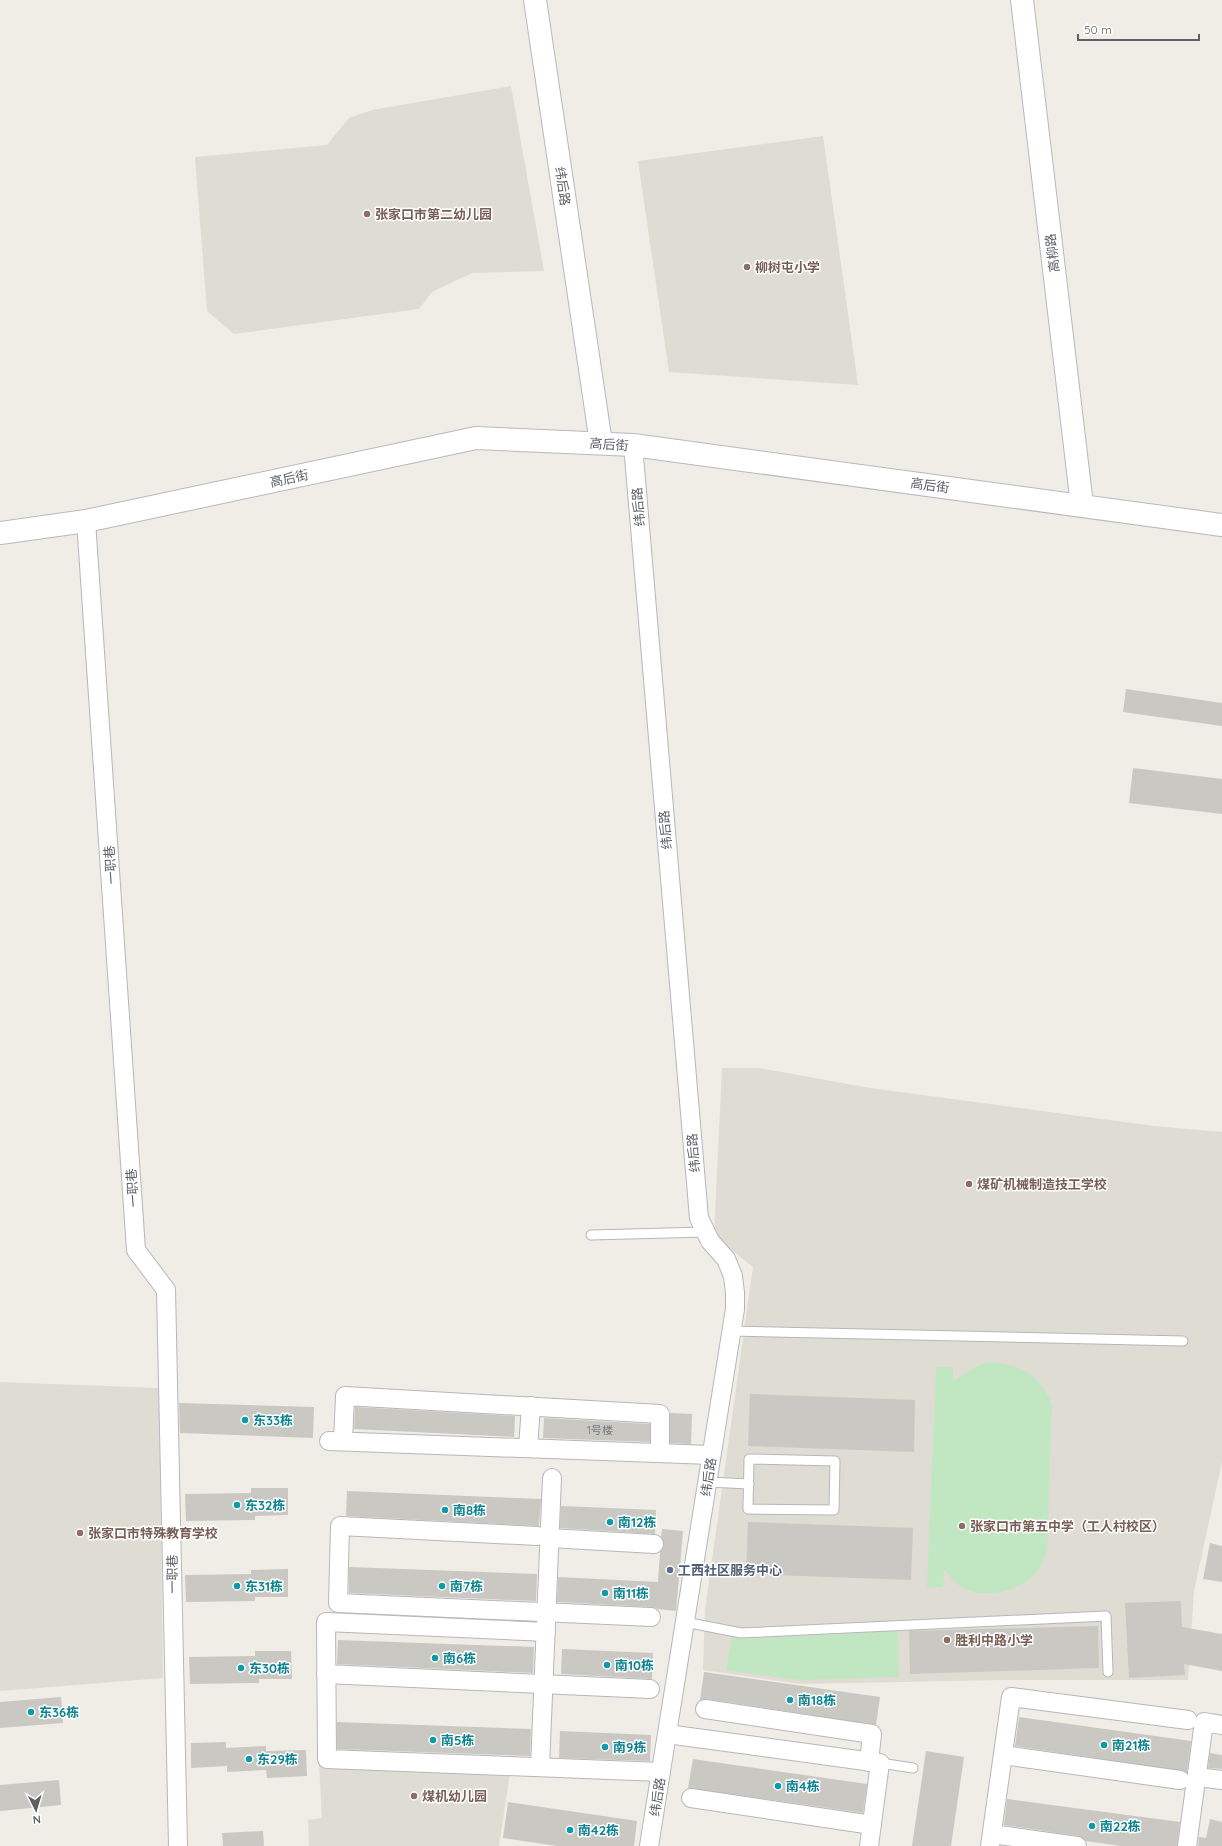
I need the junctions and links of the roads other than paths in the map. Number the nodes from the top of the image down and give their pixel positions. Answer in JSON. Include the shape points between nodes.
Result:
{"nodes":[{"id":1,"x":535,"y":0,"type":"edge"},
{"id":2,"x":1022,"y":0,"type":"edge"},
{"id":3,"x":601,"y":443,"type":"junction"},
{"id":4,"x":633,"y":445,"type":"junction"},
{"id":5,"x":1082,"y":505,"type":"junction"},
{"id":6,"x":86,"y":522,"type":"junction"},
{"id":7,"x":1222,"y":525,"type":"edge"},
{"id":8,"x":0,"y":533,"type":"edge"},
{"id":9,"x":706,"y":1232,"type":"junction"},
{"id":10,"x":591,"y":1235,"type":"dead end"},
{"id":11,"x":731,"y":1331,"type":"junction"},
{"id":12,"x":1183,"y":1341,"type":"dead end"},
{"id":13,"x":531,"y":1406,"type":"junction"},
{"id":14,"x":528,"y":1448,"type":"junction"},
{"id":15,"x":660,"y":1453,"type":"junction"},
{"id":16,"x":712,"y":1455,"type":"junction"},
{"id":17,"x":552,"y":1478,"type":"dead end"},
{"id":18,"x":707,"y":1482,"type":"junction"},
{"id":19,"x":748,"y":1484,"type":"junction"},
{"id":20,"x":544,"y":1537,"type":"junction"},
{"id":21,"x":654,"y":1544,"type":"dead end"},
{"id":22,"x":547,"y":1611,"type":"junction"},
{"id":23,"x":651,"y":1616,"type":"dead end"},
{"id":24,"x":685,"y":1622,"type":"junction"},
{"id":25,"x":546,"y":1632,"type":"junction"},
{"id":26,"x":1108,"y":1672,"type":"dead end"},
{"id":27,"x":326,"y":1674,"type":"junction"},
{"id":28,"x":544,"y":1684,"type":"junction"},
{"id":29,"x":650,"y":1689,"type":"dead end"},
{"id":30,"x":705,"y":1709,"type":"dead end"},
{"id":31,"x":1188,"y":1720,"type":"dead end"},
{"id":32,"x":782,"y":1721,"type":"junction"},
{"id":33,"x":1222,"y":1725,"type":"edge"},
{"id":34,"x":667,"y":1734,"type":"junction"},
{"id":35,"x":779,"y":1749,"type":"junction"},
{"id":36,"x":1003,"y":1755,"type":"junction"},
{"id":37,"x":874,"y":1763,"type":"junction"},
{"id":38,"x":540,"y":1767,"type":"junction"},
{"id":39,"x":913,"y":1768,"type":"dead end"},
{"id":40,"x":661,"y":1772,"type":"junction"},
{"id":41,"x":1189,"y":1779,"type":"junction"},
{"id":42,"x":1222,"y":1780,"type":"edge"},
{"id":43,"x":691,"y":1798,"type":"dead end"},
{"id":44,"x":872,"y":1826,"type":"junction"},
{"id":45,"x":991,"y":1840,"type":"edge"},
{"id":46,"x":178,"y":1846,"type":"edge"},
{"id":47,"x":649,"y":1846,"type":"edge"},
{"id":48,"x":869,"y":1846,"type":"edge"},
{"id":49,"x":1077,"y":1846,"type":"edge"},
{"id":50,"x":1187,"y":1846,"type":"edge"}],
"edges":[{"from":1,"to":3,"type":"street","name":"纬后路"},
{"from":2,"to":5,"type":"street","name":"高柳路"},
{"from":3,"to":4,"type":"street","name":"高后街"},
{"from":3,"to":6,"type":"street","name":"高后街","via":[[476,438]]},
{"from":4,"to":5,"type":"street","name":"高后街"},
{"from":4,"to":9,"type":"street","name":"纬后路","via":[[699,1218]]},
{"from":5,"to":7,"type":"street","name":"高后街"},
{"from":6,"to":8,"type":"street","name":"高后街"},
{"from":6,"to":46,"type":"street","name":"一职巷","via":[[136,1250],[166,1290]]},
{"from":9,"to":10,"type":"lane"},
{"from":9,"to":11,"type":"street","name":"纬后路","via":[[710,1241],[726,1259],[733,1276],[735,1309]]},
{"from":11,"to":12,"type":"lane"},
{"from":11,"to":16,"type":"street","name":"纬后路"},
{"from":13,"to":14,"type":"street"},
{"from":13,"to":14,"type":"street","via":[[345,1396],[336,1441]]},
{"from":13,"to":15,"type":"street","via":[[660,1414]]},
{"from":14,"to":15,"type":"street"},
{"from":15,"to":16,"type":"street"},
{"from":16,"to":18,"type":"street","name":"纬后路"},
{"from":17,"to":20,"type":"street"},
{"from":18,"to":19,"type":"lane"},
{"from":18,"to":24,"type":"street","name":"纬后路"},
{"from":19,"to":19,"type":"lane","via":[[749,1459],[835,1461],[834,1510],[748,1509]]},
{"from":20,"to":21,"type":"street"},
{"from":20,"to":22,"type":"street"},
{"from":20,"to":22,"type":"street","via":[[340,1526],[338,1603]]},
{"from":22,"to":23,"type":"street"},
{"from":22,"to":25,"type":"street"},
{"from":24,"to":26,"type":"lane","via":[[741,1632],[1106,1616]]},
{"from":24,"to":34,"type":"street","name":"纬后路"},
{"from":25,"to":27,"type":"street","via":[[326,1622]]},
{"from":25,"to":28,"type":"street"},
{"from":27,"to":28,"type":"street"},
{"from":27,"to":38,"type":"street","via":[[327,1759]]},
{"from":28,"to":29,"type":"street"},
{"from":28,"to":38,"type":"street"},
{"from":30,"to":32,"type":"street"},
{"from":31,"to":36,"type":"street","via":[[1011,1697]]},
{"from":32,"to":35,"type":"street"},
{"from":32,"to":37,"type":"street","via":[[872,1734]]},
{"from":33,"to":41,"type":"street","via":[[1204,1722]]},
{"from":34,"to":35,"type":"street"},
{"from":34,"to":40,"type":"street","name":"纬后路"},
{"from":35,"to":37,"type":"street"},
{"from":36,"to":41,"type":"street"},
{"from":36,"to":45,"type":"street"},
{"from":37,"to":39,"type":"lane"},
{"from":37,"to":44,"type":"street"},
{"from":38,"to":40,"type":"street"},
{"from":40,"to":47,"type":"street","name":"纬后路"},
{"from":41,"to":42,"type":"street"},
{"from":41,"to":50,"type":"street"},
{"from":43,"to":44,"type":"street"},
{"from":44,"to":48,"type":"street"},
{"from":45,"to":49,"type":"street"}]}
